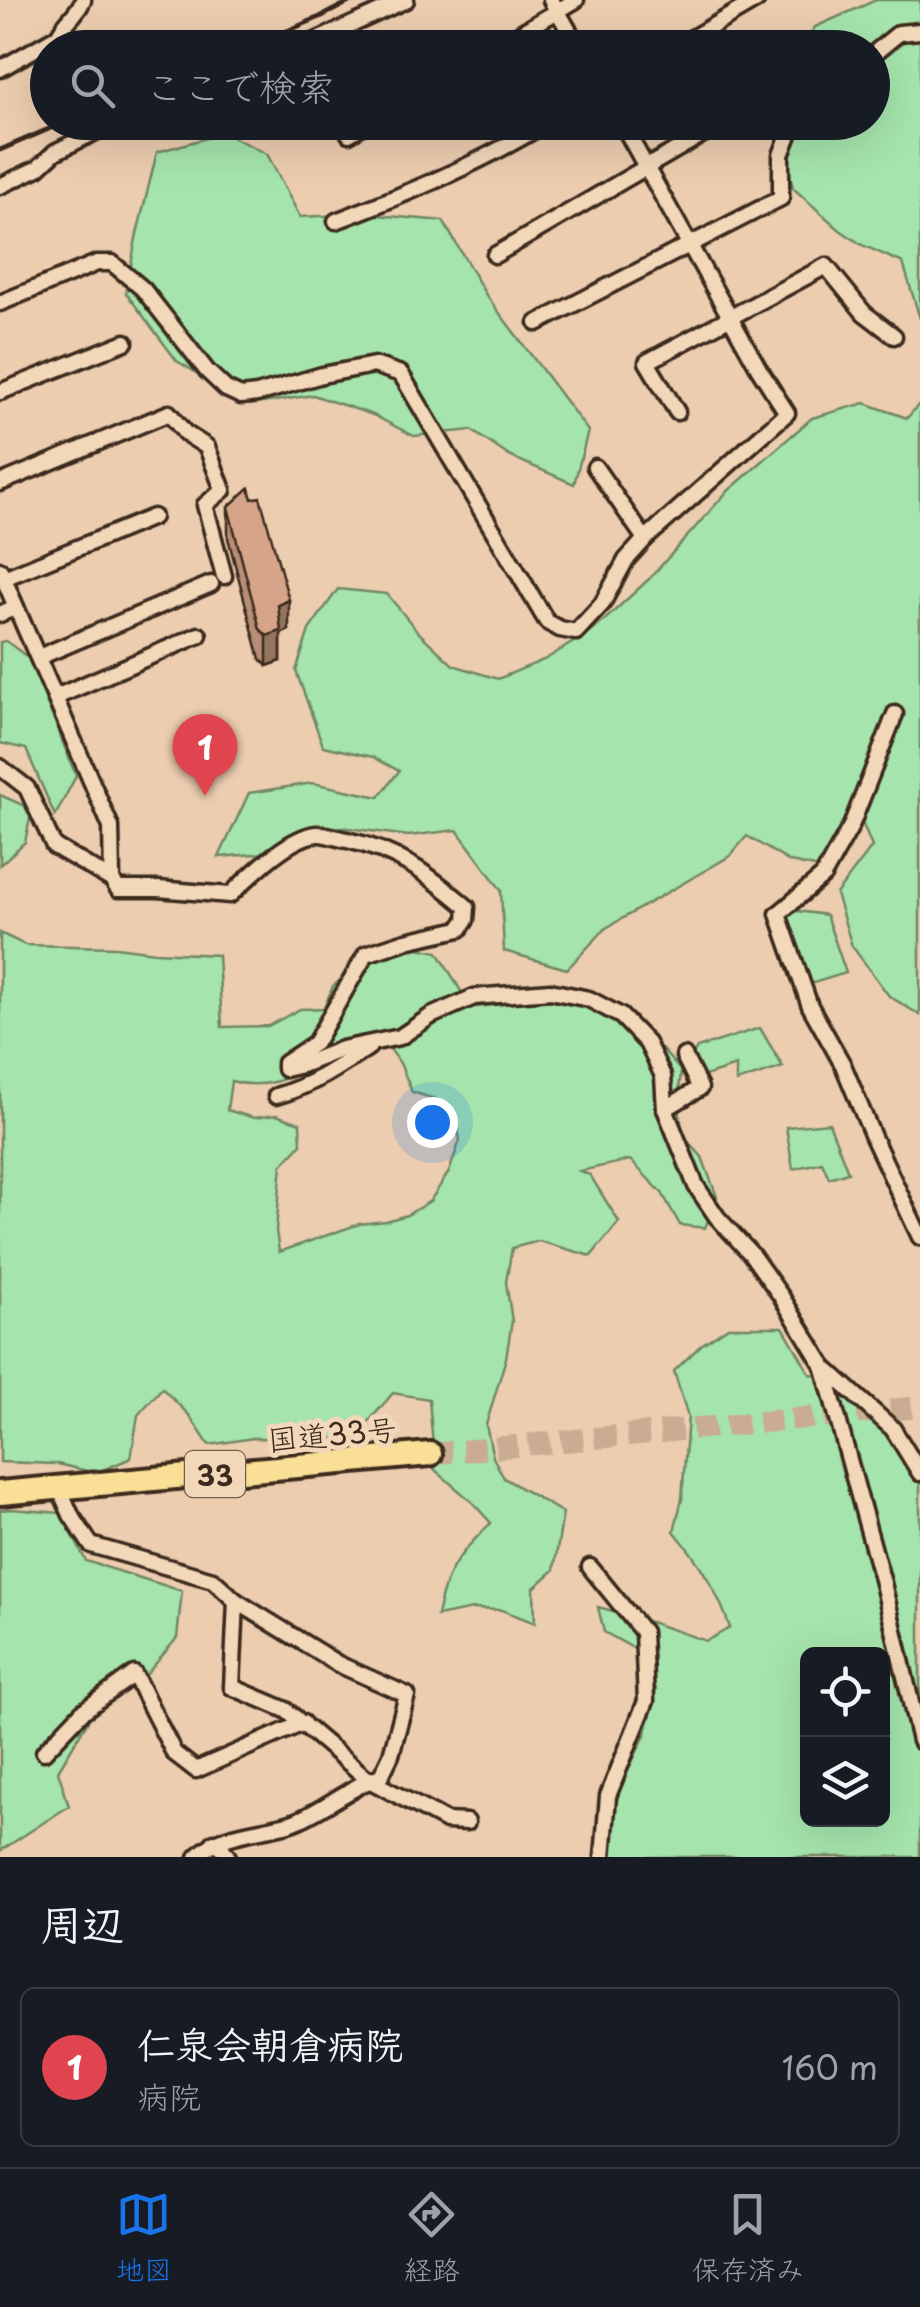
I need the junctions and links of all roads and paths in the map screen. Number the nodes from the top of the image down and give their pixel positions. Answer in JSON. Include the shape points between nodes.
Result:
{"nodes":[{"id":1,"x":82,"y":0,"type":"edge"},
{"id":2,"x":406,"y":0,"type":"edge"},
{"id":3,"x":576,"y":0,"type":"edge"},
{"id":4,"x":757,"y":0,"type":"edge"},
{"id":5,"x":554,"y":5,"type":"edge"},
{"id":6,"x":65,"y":30,"type":"edge"},
{"id":7,"x":340,"y":30,"type":"edge"},
{"id":8,"x":520,"y":30,"type":"edge"},
{"id":9,"x":569,"y":30,"type":"edge"},
{"id":10,"x":706,"y":30,"type":"edge"},
{"id":11,"x":920,"y":32,"type":"edge"},
{"id":12,"x":890,"y":41,"type":"edge"},
{"id":13,"x":30,"y":50,"type":"edge"},
{"id":14,"x":0,"y":69,"type":"edge"},
{"id":15,"x":79,"y":140,"type":"edge"},
{"id":16,"x":518,"y":140,"type":"edge"},
{"id":17,"x":630,"y":140,"type":"edge"},
{"id":18,"x":693,"y":140,"type":"edge"},
{"id":19,"x":787,"y":140,"type":"edge"},
{"id":20,"x":645,"y":168,"type":"junction"},
{"id":21,"x":0,"y":186,"type":"edge"},
{"id":22,"x":336,"y":221,"type":"dead end"},
{"id":23,"x":690,"y":245,"type":"junction"},
{"id":24,"x":495,"y":255,"type":"dead end"},
{"id":25,"x":0,"y":303,"type":"edge"},
{"id":26,"x":730,"y":317,"type":"junction"},
{"id":27,"x":537,"y":323,"type":"dead end"},
{"id":28,"x":894,"y":336,"type":"dead end"},
{"id":29,"x":125,"y":342,"type":"dead end"},
{"id":30,"x":0,"y":392,"type":"edge"},
{"id":31,"x":677,"y":412,"type":"dead end"},
{"id":32,"x":595,"y":467,"type":"dead end"},
{"id":33,"x":0,"y":483,"type":"edge"},
{"id":34,"x":153,"y":516,"type":"dead end"},
{"id":35,"x":645,"y":539,"type":"junction"},
{"id":36,"x":2,"y":574,"type":"edge"},
{"id":37,"x":16,"y":607,"type":"junction"},
{"id":38,"x":0,"y":614,"type":"edge"},
{"id":39,"x":199,"y":635,"type":"dead end"},
{"id":40,"x":38,"y":657,"type":"junction"},
{"id":41,"x":56,"y":696,"type":"junction"},
{"id":42,"x":895,"y":714,"type":"dead end"},
{"id":43,"x":0,"y":767,"type":"edge"},
{"id":44,"x":112,"y":880,"type":"junction"},
{"id":45,"x":378,"y":1041,"type":"junction"},
{"id":46,"x":684,"y":1056,"type":"dead end"},
{"id":47,"x":276,"y":1096,"type":"dead end"},
{"id":48,"x":666,"y":1108,"type":"junction"},
{"id":49,"x":920,"y":1237,"type":"edge"},
{"id":50,"x":823,"y":1365,"type":"junction"},
{"id":51,"x":430,"y":1454,"type":"tunnel mouth"},
{"id":52,"x":920,"y":1473,"type":"edge"},
{"id":53,"x":58,"y":1488,"type":"junction"},
{"id":54,"x":0,"y":1493,"type":"edge"},
{"id":55,"x":590,"y":1567,"type":"dead end"},
{"id":56,"x":236,"y":1601,"type":"junction"},
{"id":57,"x":303,"y":1723,"type":"junction"},
{"id":58,"x":920,"y":1741,"type":"edge"},
{"id":59,"x":44,"y":1752,"type":"dead end"},
{"id":60,"x":369,"y":1780,"type":"junction"},
{"id":61,"x":466,"y":1822,"type":"dead end"},
{"id":62,"x":214,"y":1842,"type":"junction"},
{"id":63,"x":197,"y":1857,"type":"edge"},
{"id":64,"x":228,"y":1857,"type":"edge"},
{"id":65,"x":602,"y":1857,"type":"edge"}],
"edges":[{"from":1,"to":6,"type":"street"},
{"from":2,"to":7,"type":"street"},
{"from":3,"to":5,"type":"street"},
{"from":4,"to":10,"type":"street"},
{"from":5,"to":8,"type":"street"},
{"from":5,"to":9,"type":"street"},
{"from":11,"to":12,"type":"street"},
{"from":13,"to":14,"type":"street"},
{"from":15,"to":21,"type":"street"},
{"from":16,"to":22,"type":"street"},
{"from":17,"to":20,"type":"street"},
{"from":18,"to":20,"type":"street"},
{"from":19,"to":23,"type":"street","via":[[780,198]]},
{"from":20,"to":23,"type":"street"},
{"from":20,"to":24,"type":"street"},
{"from":23,"to":26,"type":"street"},
{"from":23,"to":27,"type":"street"},
{"from":25,"to":35,"type":"street","via":[[97,263],[112,263],[143,289],[206,371],[241,396],[374,365],[401,374],[547,622],[560,629],[576,632]]},
{"from":26,"to":28,"type":"street","via":[[826,266],[864,314]]},
{"from":26,"to":31,"type":"street","via":[[646,362]]},
{"from":26,"to":35,"type":"street","via":[[787,413]]},
{"from":29,"to":30,"type":"street"},
{"from":32,"to":35,"type":"street"},
{"from":33,"to":40,"type":"street","via":[[169,414],[207,447],[223,490],[206,506],[218,580]]},
{"from":34,"to":36,"type":"street"},
{"from":36,"to":37,"type":"street"},
{"from":37,"to":38,"type":"street"},
{"from":37,"to":40,"type":"street"},
{"from":39,"to":41,"type":"street"},
{"from":40,"to":41,"type":"street"},
{"from":41,"to":44,"type":"street","via":[[111,827]]},
{"from":42,"to":49,"type":"street","via":[[852,826],[824,876],[778,914],[810,1006]]},
{"from":43,"to":44,"type":"street","via":[[27,788],[54,846]]},
{"from":44,"to":45,"type":"street","via":[[118,889],[230,895],[272,856],[318,834],[370,845],[413,864],[466,907],[466,920],[460,929],[366,954],[315,1042],[285,1069]]},
{"from":45,"to":47,"type":"street","via":[[336,1070]]},
{"from":45,"to":48,"type":"street","via":[[400,1037],[474,997],[550,991],[589,999],[621,1016],[647,1043],[663,1076]]},
{"from":46,"to":48,"type":"street","via":[[700,1088]]},
{"from":48,"to":50,"type":"street","via":[[696,1186],[781,1296]]},
{"from":50,"to":52,"type":"street","via":[[893,1428]]},
{"from":50,"to":58,"type":"street"},
{"from":51,"to":53,"type":"highway","name":"国道33号","number":"33"},
{"from":53,"to":54,"type":"highway","name":"国道33号","number":"33"},
{"from":53,"to":56,"type":"street","via":[[91,1545],[212,1580]]},
{"from":55,"to":65,"type":"street","via":[[643,1632],[646,1701],[608,1796]]},
{"from":56,"to":57,"type":"street","via":[[232,1687]]},
{"from":56,"to":60,"type":"street","via":[[338,1664],[407,1695],[391,1755],[381,1776]]},
{"from":57,"to":59,"type":"street","via":[[196,1770],[174,1753],[134,1674],[82,1712]]},
{"from":57,"to":60,"type":"street"},
{"from":60,"to":61,"type":"street","via":[[446,1821]]},
{"from":60,"to":62,"type":"street","via":[[292,1822]]},
{"from":62,"to":63,"type":"street"},
{"from":62,"to":64,"type":"street"}]}
